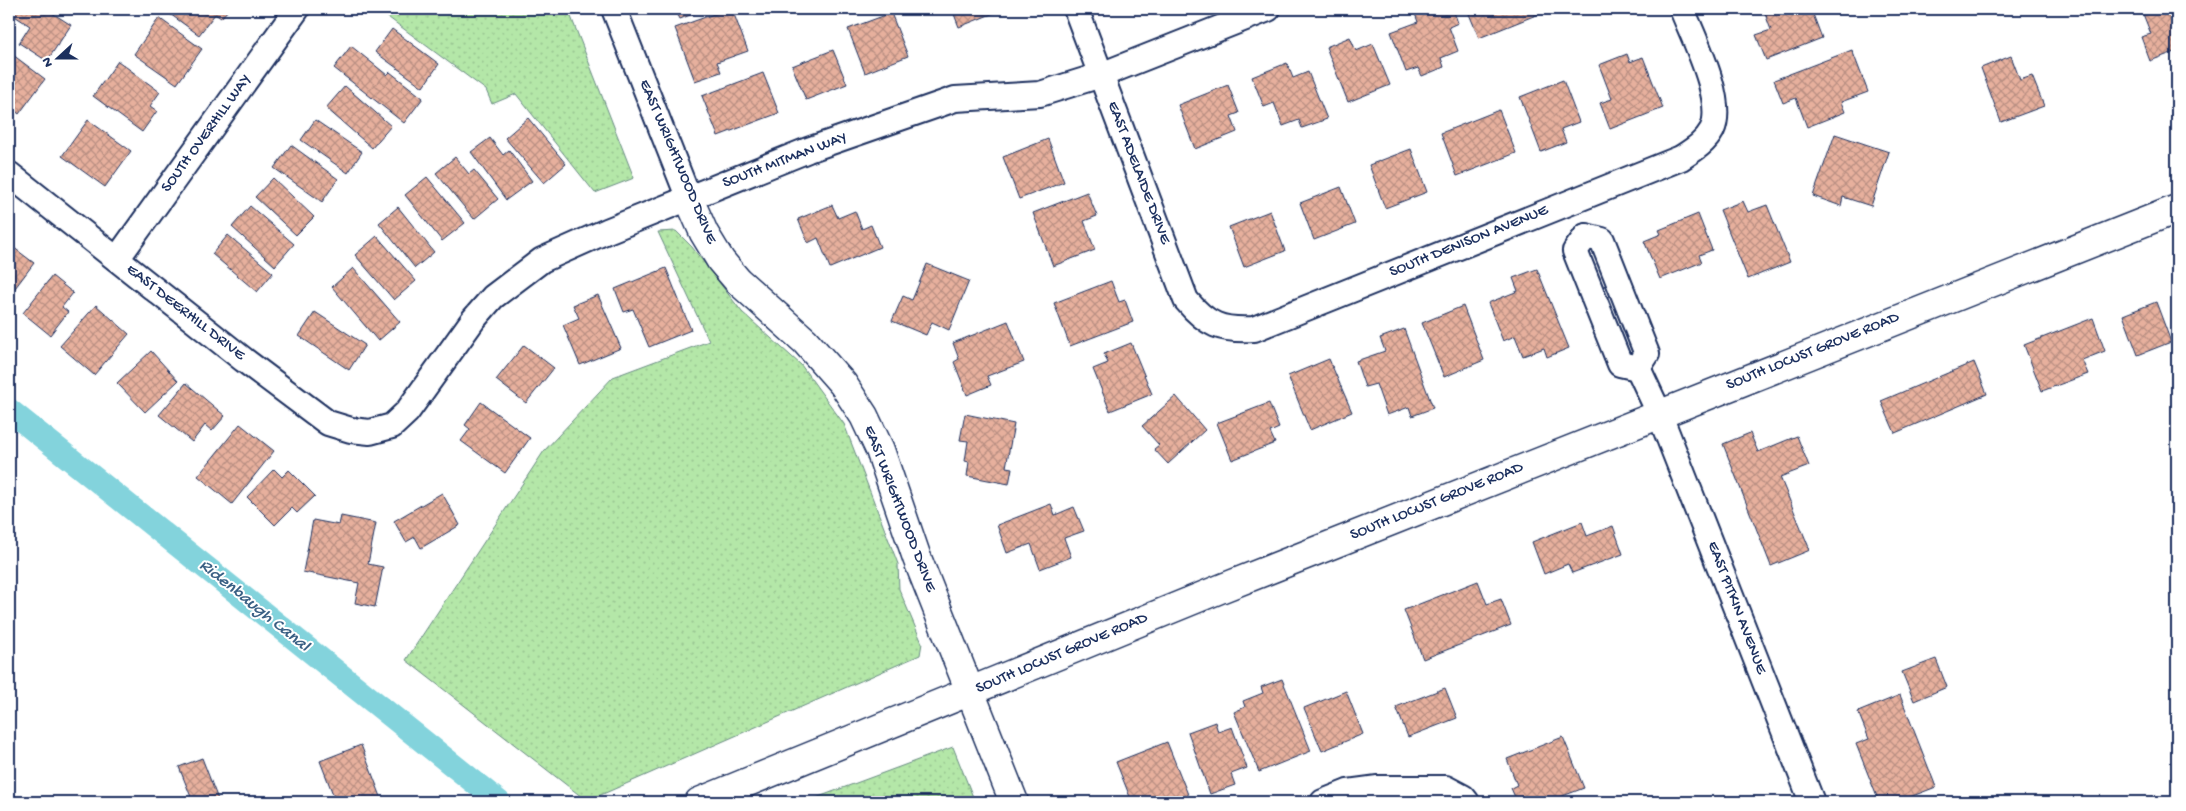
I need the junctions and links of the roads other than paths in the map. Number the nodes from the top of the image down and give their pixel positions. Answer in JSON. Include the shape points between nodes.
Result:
{"nodes":[{"id":1,"x":297,"y":9,"type":"edge"},
{"id":2,"x":614,"y":9,"type":"edge"},
{"id":3,"x":1076,"y":9,"type":"edge"},
{"id":4,"x":1268,"y":9,"type":"edge"},
{"id":5,"x":1682,"y":9,"type":"edge"},
{"id":6,"x":1101,"y":75,"type":"junction"},
{"id":7,"x":9,"y":174,"type":"edge"},
{"id":8,"x":689,"y":199,"type":"junction"},
{"id":9,"x":1573,"y":200,"type":"junction"},
{"id":10,"x":2177,"y":209,"type":"edge"},
{"id":11,"x":117,"y":259,"type":"junction"},
{"id":12,"x":1215,"y":326,"type":"joint"},
{"id":13,"x":1659,"y":413,"type":"junction"},
{"id":14,"x":370,"y":432,"type":"joint"},
{"id":15,"x":970,"y":692,"type":"junction"},
{"id":16,"x":1465,"y":800,"type":"edge"},
{"id":17,"x":699,"y":802,"type":"edge"},
{"id":18,"x":1014,"y":802,"type":"edge"},
{"id":19,"x":1322,"y":802,"type":"edge"},
{"id":20,"x":1812,"y":802,"type":"edge"}],
"edges":[{"from":1,"to":11,"type":"street","name":"SOUTH OVERHILL WAY"},
{"from":2,"to":8,"type":"street","name":"EAST WRIGHTWOOD DRIVE"},
{"from":3,"to":6,"type":"street","name":"EAST ADELAIDE DRIVE"},
{"from":4,"to":6,"type":"street","name":"SOUTH MITMAN WAY"},
{"from":5,"to":9,"type":"street","name":"SOUTH DENISON AVENUE","via":[[1712,87],[1716,108],[1712,129],[1699,146],[1681,158]]},
{"from":6,"to":8,"type":"street","name":"SOUTH MITMAN WAY","via":[[1040,94],[955,99],[808,150]]},
{"from":6,"to":12,"type":"street","name":"EAST ADELAIDE DRIVE","via":[[1186,300],[1199,316]]},
{"from":7,"to":11,"type":"street","name":"EAST DEERHILL DRIVE"},
{"from":8,"to":14,"type":"street","name":"SOUTH MITMAN WAY","via":[[542,260],[493,297],[407,412],[392,426]]},
{"from":8,"to":15,"type":"main road","name":"EAST WRIGHTWOOD DRIVE","via":[[721,261],[738,281],[804,341],[843,384],[864,416],[880,450]]},
{"from":9,"to":12,"type":"street","name":"SOUTH DENISON AVENUE","via":[[1254,329],[1234,330]]},
{"from":9,"to":13,"type":"street","name":"EAST PITKIN AVENUE","via":[[1586,236],[1575,251],[1620,364],[1638,368]]},
{"from":10,"to":13,"type":"main road","name":"SOUTH LOCUST GROVE ROAD"},
{"from":11,"to":14,"type":"street","name":"EAST DEERHILL DRIVE","via":[[328,423]]},
{"from":13,"to":15,"type":"main road","name":"SOUTH LOCUST GROVE ROAD"},
{"from":13,"to":20,"type":"street","name":"EAST PITKIN AVENUE"},
{"from":15,"to":17,"type":"main road","name":"SOUTH LOCUST GROVE ROAD"},
{"from":15,"to":18,"type":"main road","name":"EAST WRIGHTWOOD DRIVE"},
{"from":16,"to":19,"type":"street","via":[[1446,788],[1378,788],[1348,792]]}]}
